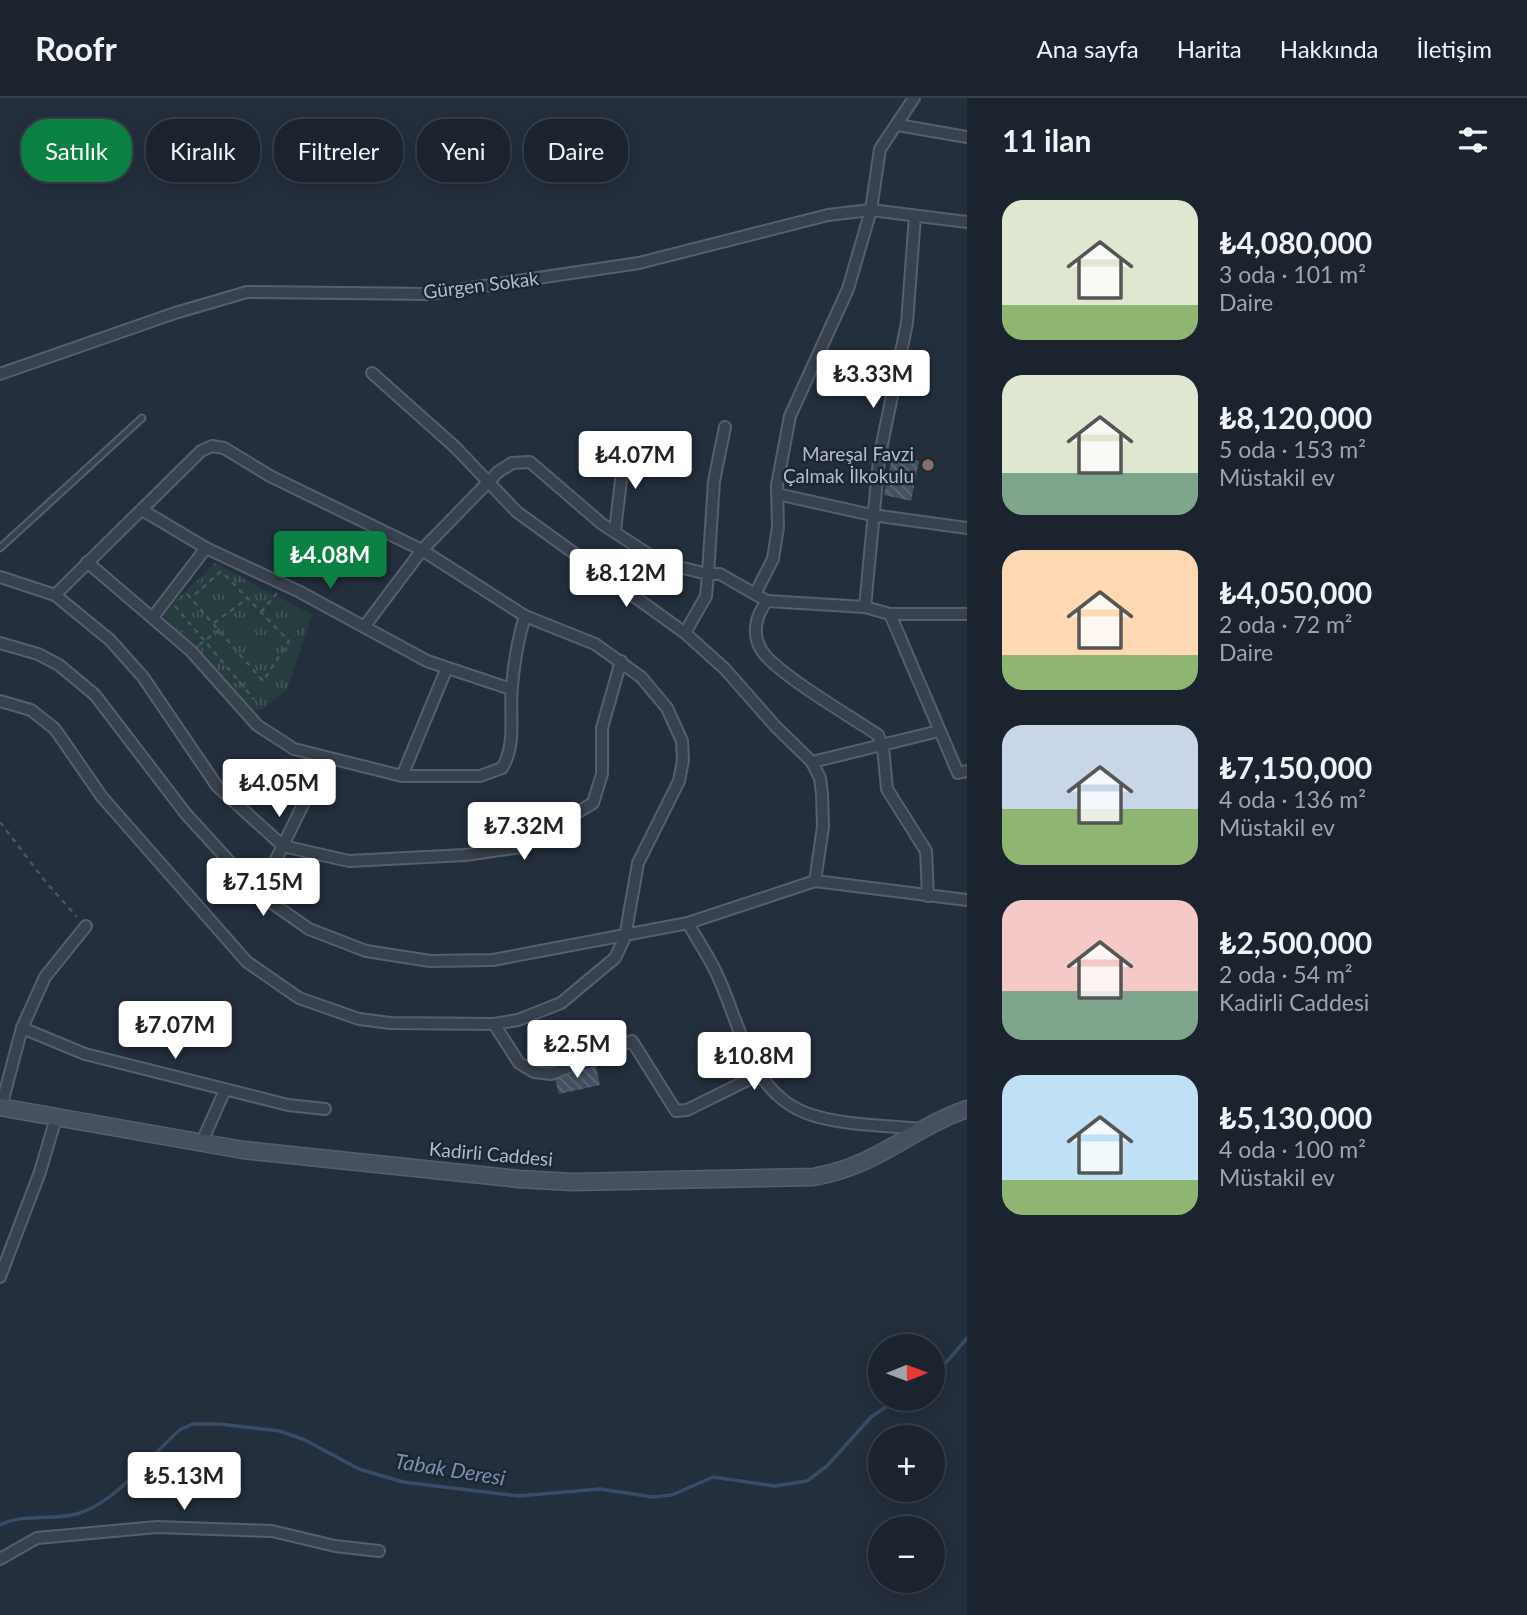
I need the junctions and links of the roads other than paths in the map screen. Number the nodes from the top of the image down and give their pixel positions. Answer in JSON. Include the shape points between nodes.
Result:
{"nodes":[{"id":1,"x":914,"y":98,"type":"edge"},
{"id":2,"x":898,"y":125,"type":"junction"},
{"id":3,"x":967,"y":137,"type":"edge"},
{"id":4,"x":871,"y":210,"type":"junction"},
{"id":5,"x":915,"y":216,"type":"junction"},
{"id":6,"x":967,"y":222,"type":"edge"},
{"id":7,"x":372,"y":373,"type":"dead end"},
{"id":8,"x":0,"y":374,"type":"edge"},
{"id":9,"x":142,"y":418,"type":"dead end"},
{"id":10,"x":725,"y":427,"type":"dead end"},
{"id":11,"x":625,"y":446,"type":"dead end"},
{"id":12,"x":489,"y":481,"type":"junction"},
{"id":13,"x":777,"y":494,"type":"junction"},
{"id":14,"x":142,"y":510,"type":"junction"},
{"id":15,"x":872,"y":515,"type":"junction"},
{"id":16,"x":967,"y":528,"type":"edge"},
{"id":17,"x":615,"y":531,"type":"junction"},
{"id":18,"x":0,"y":548,"type":"edge"},
{"id":19,"x":206,"y":548,"type":"junction"},
{"id":20,"x":422,"y":550,"type":"junction"},
{"id":21,"x":87,"y":562,"type":"junction"},
{"id":22,"x":708,"y":574,"type":"junction"},
{"id":23,"x":0,"y":577,"type":"edge"},
{"id":24,"x":755,"y":594,"type":"junction"},
{"id":25,"x":55,"y":595,"type":"junction"},
{"id":26,"x":767,"y":601,"type":"junction"},
{"id":27,"x":865,"y":607,"type":"junction"},
{"id":28,"x":890,"y":614,"type":"junction"},
{"id":29,"x":967,"y":614,"type":"edge"},
{"id":30,"x":525,"y":615,"type":"junction"},
{"id":31,"x":153,"y":617,"type":"junction"},
{"id":32,"x":364,"y":627,"type":"junction"},
{"id":33,"x":685,"y":633,"type":"junction"},
{"id":34,"x":0,"y":643,"type":"edge"},
{"id":35,"x":621,"y":660,"type":"junction"},
{"id":36,"x":446,"y":670,"type":"junction"},
{"id":37,"x":511,"y":689,"type":"junction"},
{"id":38,"x":0,"y":701,"type":"edge"},
{"id":39,"x":939,"y":731,"type":"junction"},
{"id":40,"x":883,"y":747,"type":"junction"},
{"id":41,"x":326,"y":758,"type":"junction"},
{"id":42,"x":811,"y":762,"type":"junction"},
{"id":43,"x":967,"y":771,"type":"edge"},
{"id":44,"x":402,"y":776,"type":"junction"},
{"id":45,"x":283,"y":846,"type":"junction"},
{"id":46,"x":816,"y":881,"type":"junction"},
{"id":47,"x":259,"y":894,"type":"junction"},
{"id":48,"x":928,"y":896,"type":"junction"},
{"id":49,"x":967,"y":900,"type":"edge"},
{"id":50,"x":688,"y":923,"type":"junction"},
{"id":51,"x":86,"y":926,"type":"road end"},
{"id":52,"x":625,"y":937,"type":"junction"},
{"id":53,"x":494,"y":1024,"type":"junction"},
{"id":54,"x":22,"y":1028,"type":"junction"},
{"id":55,"x":758,"y":1075,"type":"junction"},
{"id":56,"x":225,"y":1090,"type":"junction"},
{"id":57,"x":1,"y":1107,"type":"edge"},
{"id":58,"x":325,"y":1109,"type":"dead end"},
{"id":59,"x":967,"y":1109,"type":"edge"},
{"id":60,"x":56,"y":1118,"type":"junction"},
{"id":61,"x":926,"y":1129,"type":"junction"},
{"id":62,"x":201,"y":1144,"type":"junction"},
{"id":63,"x":0,"y":1277,"type":"edge"},
{"id":64,"x":379,"y":1551,"type":"dead end"},
{"id":65,"x":0,"y":1559,"type":"edge"}],
"edges":[{"from":1,"to":2,"type":"street"},
{"from":2,"to":3,"type":"street"},
{"from":2,"to":4,"type":"street","via":[[880,149]]},
{"from":4,"to":5,"type":"street","name":"Gürgen Sokak"},
{"from":4,"to":8,"type":"street","name":"Gürgen Sokak","via":[[828,215],[639,263],[430,294],[247,292]]},
{"from":4,"to":13,"type":"street","via":[[848,289],[790,416]]},
{"from":5,"to":6,"type":"street","name":"Gürgen Sokak"},
{"from":5,"to":15,"type":"street","via":[[907,323]]},
{"from":7,"to":12,"type":"street"},
{"from":9,"to":18,"type":"lane"},
{"from":10,"to":22,"type":"street","via":[[714,481]]},
{"from":11,"to":17,"type":"street"},
{"from":12,"to":17,"type":"street","via":[[512,463],[530,462]]},
{"from":12,"to":20,"type":"street"},
{"from":12,"to":33,"type":"street","via":[[517,512]]},
{"from":13,"to":15,"type":"street"},
{"from":13,"to":24,"type":"street","via":[[773,559]]},
{"from":14,"to":19,"type":"street"},
{"from":14,"to":20,"type":"street","via":[[201,451],[212,446],[224,448]]},
{"from":14,"to":21,"type":"street"},
{"from":15,"to":16,"type":"street"},
{"from":15,"to":27,"type":"street"},
{"from":17,"to":22,"type":"street","via":[[662,563]]},
{"from":19,"to":31,"type":"street"},
{"from":19,"to":32,"type":"street"},
{"from":20,"to":30,"type":"street"},
{"from":20,"to":32,"type":"street"},
{"from":21,"to":25,"type":"street"},
{"from":21,"to":31,"type":"street"},
{"from":22,"to":24,"type":"street","via":[[720,574]]},
{"from":22,"to":33,"type":"street","via":[[706,596]]},
{"from":23,"to":25,"type":"street"},
{"from":24,"to":26,"type":"street"},
{"from":25,"to":45,"type":"street","via":[[110,640],[135,668],[217,786]]},
{"from":26,"to":27,"type":"street"},
{"from":26,"to":40,"type":"street","via":[[756,616],[763,653],[878,735]]},
{"from":27,"to":28,"type":"street"},
{"from":28,"to":29,"type":"street"},
{"from":28,"to":39,"type":"street"},
{"from":30,"to":35,"type":"street"},
{"from":30,"to":37,"type":"street"},
{"from":31,"to":41,"type":"street","via":[[191,651],[257,725],[294,749]]},
{"from":32,"to":36,"type":"street"},
{"from":33,"to":42,"type":"street"},
{"from":34,"to":47,"type":"street","via":[[59,665],[95,695],[187,814]]},
{"from":35,"to":45,"type":"street","via":[[602,728],[603,774],[593,803],[522,847],[349,861]]},
{"from":35,"to":52,"type":"street","via":[[667,708],[682,741],[683,760],[679,781],[638,863]]},
{"from":36,"to":37,"type":"street"},
{"from":36,"to":44,"type":"street"},
{"from":37,"to":44,"type":"street","via":[[510,745],[502,768],[480,776]]},
{"from":38,"to":53,"type":"street","via":[[32,710],[55,729],[102,797],[247,962],[272,982],[299,998],[359,1019]]},
{"from":39,"to":40,"type":"street"},
{"from":39,"to":43,"type":"street","via":[[958,773]]},
{"from":40,"to":42,"type":"street"},
{"from":40,"to":48,"type":"street","via":[[887,789],[926,851]]},
{"from":41,"to":44,"type":"street"},
{"from":41,"to":45,"type":"street"},
{"from":42,"to":46,"type":"street","via":[[822,794]]},
{"from":45,"to":47,"type":"street"},
{"from":46,"to":48,"type":"street"},
{"from":46,"to":50,"type":"street"},
{"from":47,"to":52,"type":"street","via":[[309,929],[339,943],[398,958],[494,960]]},
{"from":48,"to":49,"type":"street"},
{"from":50,"to":52,"type":"street"},
{"from":50,"to":55,"type":"street","via":[[715,969]]},
{"from":51,"to":54,"type":"street","via":[[45,977]]},
{"from":52,"to":53,"type":"street","via":[[615,958],[561,1003]]},
{"from":53,"to":55,"type":"street","via":[[519,1063],[534,1072],[551,1073],[632,1041],[676,1111],[687,1110]]},
{"from":54,"to":56,"type":"street","via":[[85,1054]]},
{"from":54,"to":57,"type":"street"},
{"from":55,"to":61,"type":"street","via":[[806,1113]]},
{"from":56,"to":58,"type":"street"},
{"from":56,"to":62,"type":"street"},
{"from":57,"to":60,"type":"main road","name":"Kadirli Caddesi"},
{"from":59,"to":61,"type":"main road","name":"Kadirli Caddesi"},
{"from":60,"to":62,"type":"main road","name":"Kadirli Caddesi"},
{"from":60,"to":63,"type":"street"},
{"from":61,"to":62,"type":"main road","name":"Kadirli Caddesi","via":[[857,1167],[836,1173],[636,1181],[519,1179]]},
{"from":64,"to":65,"type":"street","via":[[272,1531],[157,1527],[37,1538]]}]}
